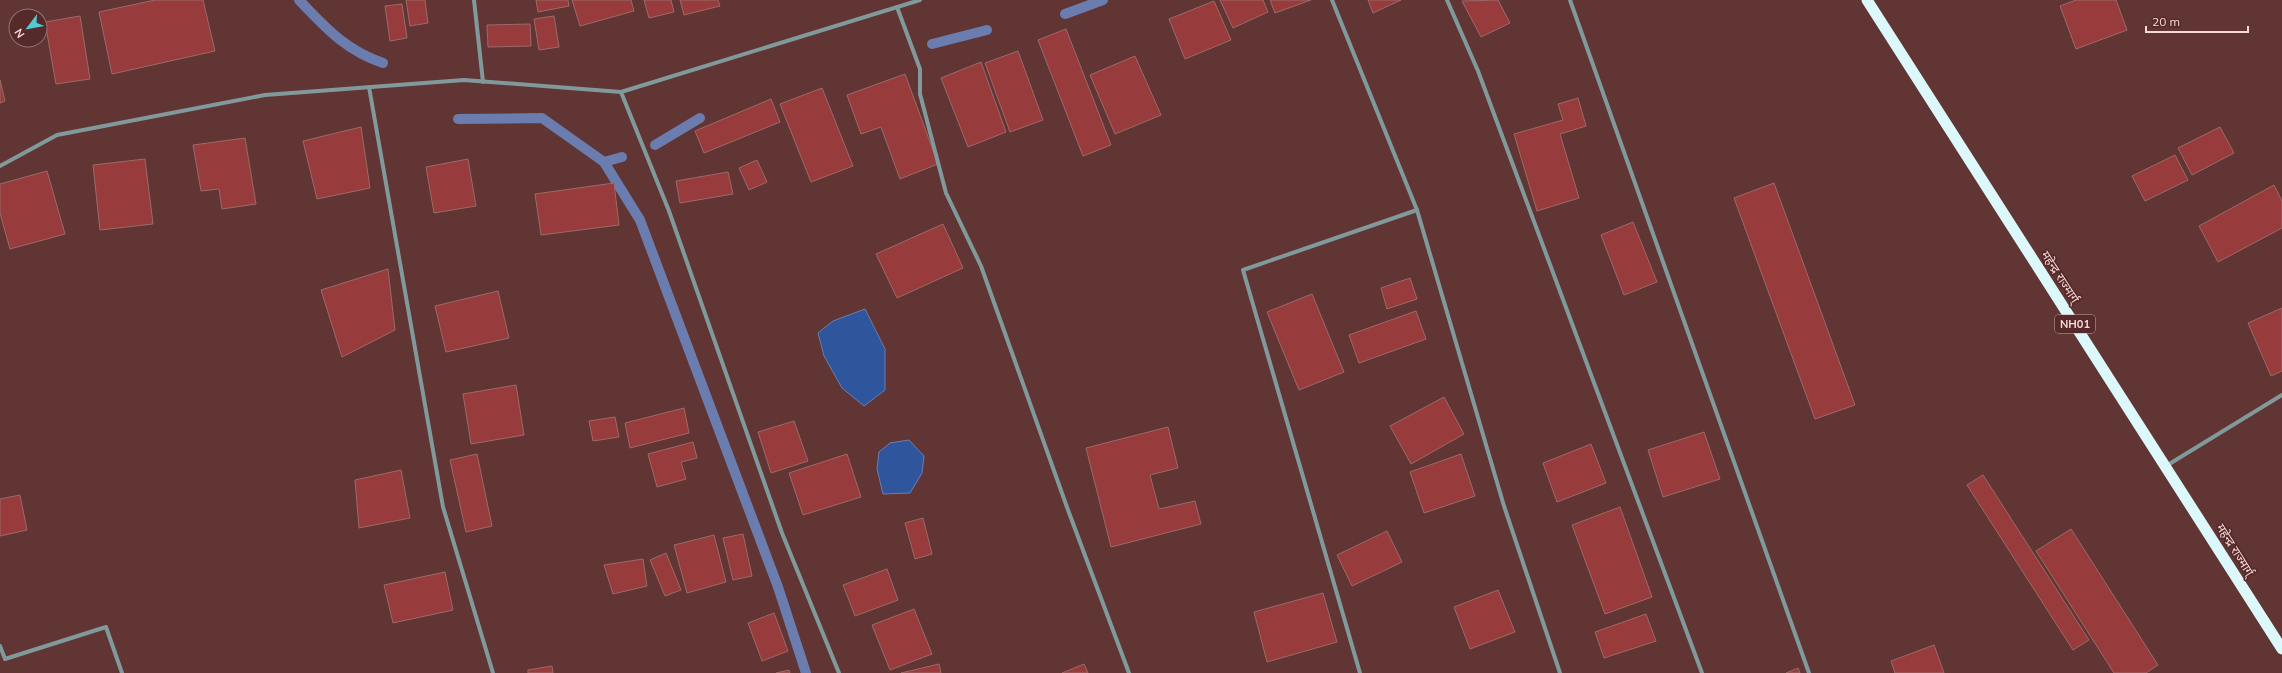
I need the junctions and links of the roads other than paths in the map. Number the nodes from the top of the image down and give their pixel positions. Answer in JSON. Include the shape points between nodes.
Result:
{"nodes":[{"id":1,"x":474,"y":0,"type":"edge"},
{"id":2,"x":920,"y":0,"type":"edge"},
{"id":3,"x":1332,"y":0,"type":"edge"},
{"id":4,"x":1447,"y":0,"type":"edge"},
{"id":5,"x":1570,"y":0,"type":"edge"},
{"id":6,"x":1868,"y":0,"type":"edge"},
{"id":7,"x":897,"y":7,"type":"junction"},
{"id":8,"x":483,"y":82,"type":"junction"},
{"id":9,"x":369,"y":87,"type":"junction"},
{"id":10,"x":621,"y":92,"type":"junction"},
{"id":11,"x":0,"y":166,"type":"edge"},
{"id":12,"x":1417,"y":210,"type":"junction"},
{"id":13,"x":2282,"y":395,"type":"edge"},
{"id":14,"x":2166,"y":466,"type":"junction"},
{"id":15,"x":0,"y":646,"type":"edge"},
{"id":16,"x":2282,"y":649,"type":"edge"},
{"id":17,"x":5,"y":659,"type":"junction"},
{"id":18,"x":0,"y":661,"type":"edge"},
{"id":19,"x":122,"y":673,"type":"edge"},
{"id":20,"x":493,"y":673,"type":"edge"},
{"id":21,"x":839,"y":673,"type":"edge"},
{"id":22,"x":1129,"y":673,"type":"edge"},
{"id":23,"x":1360,"y":673,"type":"edge"},
{"id":24,"x":1560,"y":673,"type":"edge"},
{"id":25,"x":1702,"y":673,"type":"edge"},
{"id":26,"x":1809,"y":673,"type":"edge"}],
"edges":[{"from":1,"to":8,"type":"street"},
{"from":2,"to":7,"type":"street"},
{"from":3,"to":12,"type":"street"},
{"from":4,"to":25,"type":"street","via":[[1478,71]]},
{"from":5,"to":26,"type":"street"},
{"from":6,"to":14,"type":"highway","name":"महेन्द्र राज्मार्ग्","number":"NH01"},
{"from":7,"to":10,"type":"street"},
{"from":7,"to":22,"type":"street","via":[[920,69],[920,94],[946,194],[981,266]]},
{"from":8,"to":9,"type":"street","via":[[464,80]]},
{"from":8,"to":10,"type":"street"},
{"from":9,"to":11,"type":"street","via":[[265,95],[57,135]]},
{"from":9,"to":20,"type":"street","via":[[443,507]]},
{"from":10,"to":21,"type":"street","via":[[669,212],[782,533]]},
{"from":12,"to":23,"type":"street","via":[[1243,270]]},
{"from":12,"to":24,"type":"street","via":[[1504,506]]},
{"from":13,"to":14,"type":"street"},
{"from":14,"to":16,"type":"highway","name":"महेन्द्र राज्मार्ग्","number":"NH01"},
{"from":15,"to":17,"type":"street"},
{"from":17,"to":18,"type":"street"},
{"from":17,"to":19,"type":"street","via":[[106,627]]}]}
